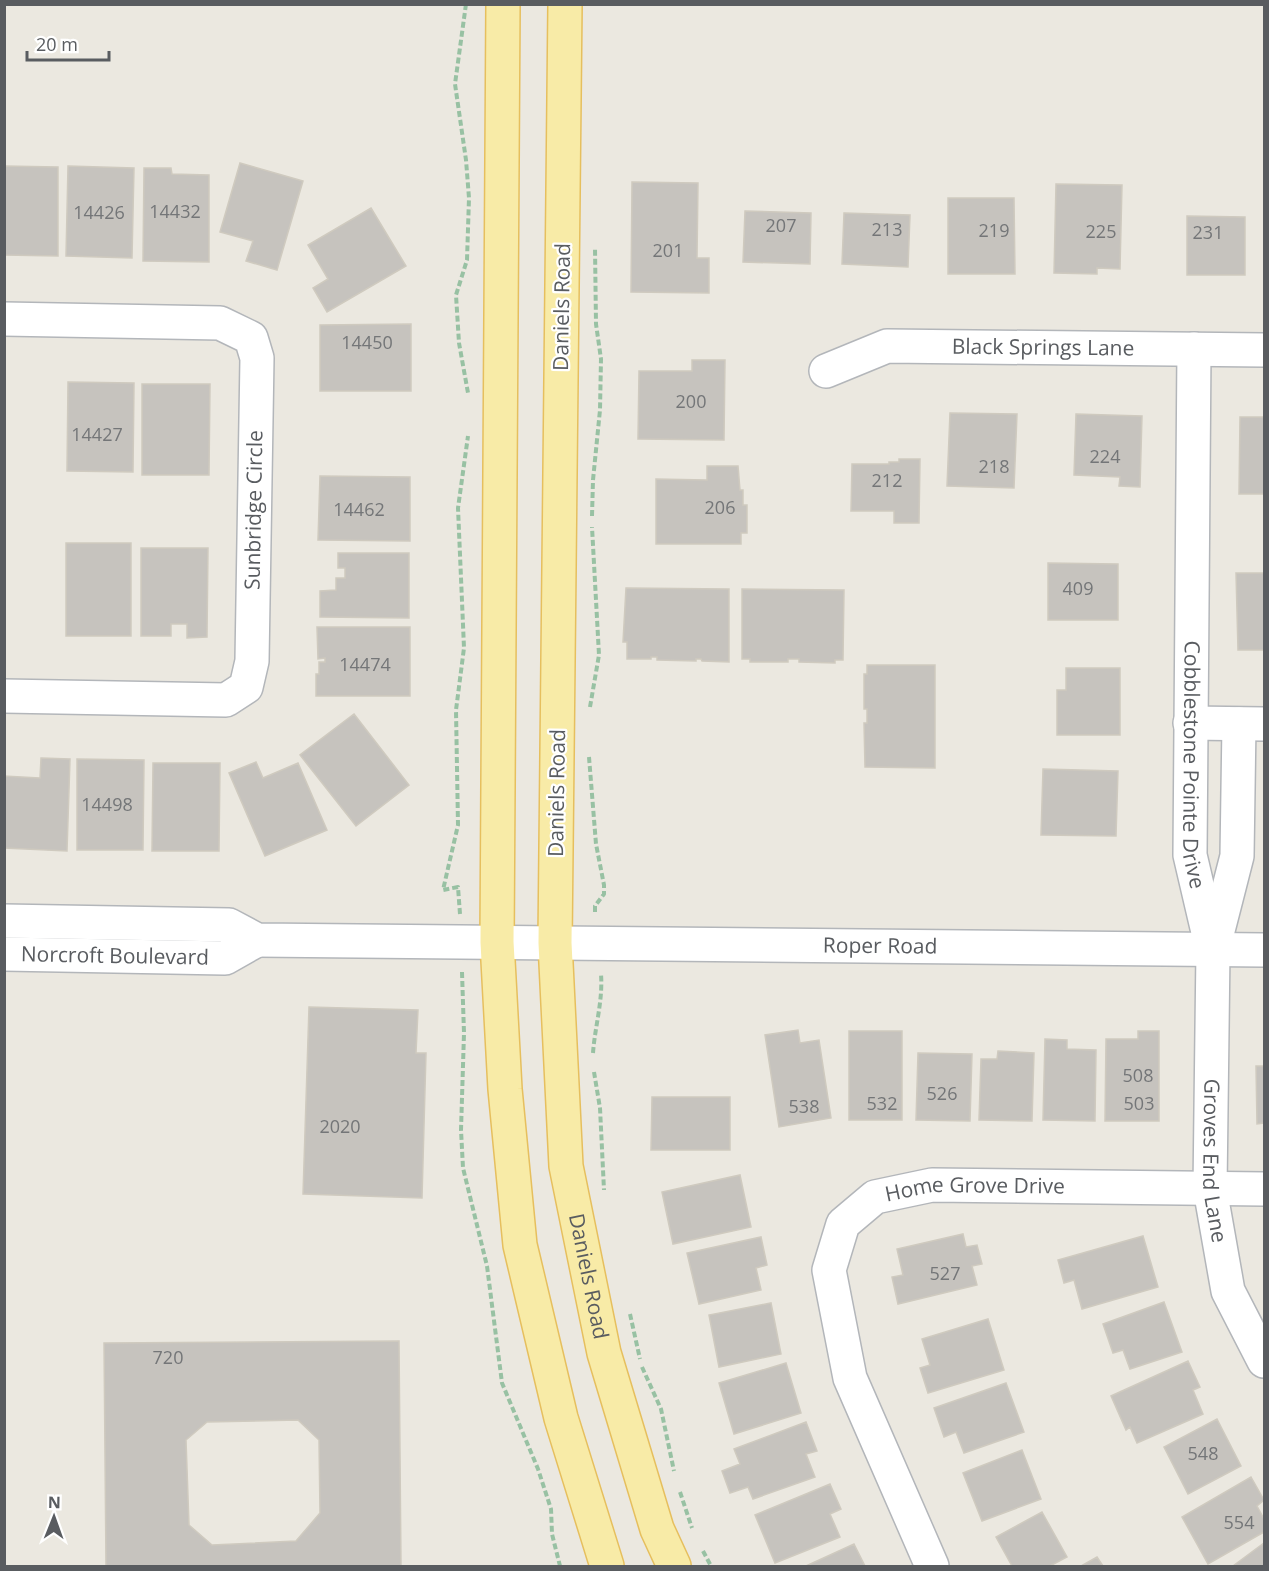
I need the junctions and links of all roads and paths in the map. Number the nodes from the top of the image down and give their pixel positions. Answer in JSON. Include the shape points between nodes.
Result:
{"nodes":[{"id":1,"x":503,"y":4,"type":"edge"},
{"id":2,"x":565,"y":4,"type":"edge"},
{"id":3,"x":595,"y":237,"type":"dead end"},
{"id":4,"x":4,"y":320,"type":"edge"},
{"id":5,"x":1194,"y":349,"type":"junction"},
{"id":6,"x":1264,"y":350,"type":"edge"},
{"id":7,"x":826,"y":371,"type":"dead end"},
{"id":8,"x":4,"y":696,"type":"edge"},
{"id":9,"x":590,"y":717,"type":"dead end"},
{"id":10,"x":1190,"y":723,"type":"junction"},
{"id":11,"x":1252,"y":724,"type":"edge"},
{"id":12,"x":589,"y":749,"type":"dead end"},
{"id":13,"x":1190,"y":855,"type":"junction"},
{"id":14,"x":1237,"y":855,"type":"junction"},
{"id":15,"x":4,"y":921,"type":"edge"},
{"id":16,"x":257,"y":940,"type":"junction"},
{"id":17,"x":497,"y":942,"type":"junction"},
{"id":18,"x":555,"y":943,"type":"junction"},
{"id":19,"x":598,"y":944,"type":"junction"},
{"id":20,"x":1212,"y":950,"type":"junction"},
{"id":21,"x":1264,"y":950,"type":"edge"},
{"id":22,"x":4,"y":954,"type":"edge"},
{"id":23,"x":1210,"y":1189,"type":"junction"},
{"id":24,"x":1264,"y":1189,"type":"edge"},
{"id":25,"x":604,"y":1191,"type":"dead end"},
{"id":26,"x":629,"y":1312,"type":"dead end"},
{"id":27,"x":1264,"y":1361,"type":"edge"},
{"id":28,"x":674,"y":1475,"type":"dead end"},
{"id":29,"x":678,"y":1486,"type":"dead end"},
{"id":30,"x":693,"y":1530,"type":"dead end"},
{"id":31,"x":702,"y":1548,"type":"dead end"},
{"id":32,"x":608,"y":1566,"type":"edge"},
{"id":33,"x":674,"y":1566,"type":"edge"},
{"id":34,"x":711,"y":1566,"type":"edge"},
{"id":35,"x":932,"y":1566,"type":"edge"}],
"edges":[{"from":1,"to":17,"type":"main road"},
{"from":2,"to":18,"type":"main road","name":"Daniels Road"},
{"from":3,"to":9,"type":"path","via":[[596,324],[601,359],[592,528],[599,655]]},
{"from":4,"to":8,"type":"street","name":"Sunbridge Circle","via":[[220,323],[251,338],[257,358],[252,661],[246,687],[226,700]]},
{"from":5,"to":6,"type":"street","name":"Black Springs Lane"},
{"from":5,"to":7,"type":"street","name":"Black Springs Lane","via":[[887,345]]},
{"from":5,"to":10,"type":"street","name":"Cobblestone Pointe Drive"},
{"from":10,"to":11,"type":"street"},
{"from":10,"to":13,"type":"street","name":"Cobblestone Pointe Drive"},
{"from":11,"to":14,"type":"street","name":"Cobblestone Pointe Drive"},
{"from":12,"to":19,"type":"path","via":[[596,844],[604,885],[604,894],[595,906]]},
{"from":13,"to":14,"type":"street"},
{"from":13,"to":20,"type":"street","name":"Cobblestone Pointe Drive"},
{"from":14,"to":20,"type":"street","name":"Cobblestone Pointe Drive"},
{"from":15,"to":16,"type":"street","name":"Norcroft Boulevard","via":[[229,925]]},
{"from":16,"to":17,"type":"street","name":"Norcroft Boulevard"},
{"from":16,"to":22,"type":"street","name":"Norcroft Boulevard","via":[[225,958]]},
{"from":17,"to":18,"type":"street","name":"Roper Road"},
{"from":17,"to":32,"type":"main road","via":[[505,1089],[520,1245],[561,1418]]},
{"from":18,"to":19,"type":"street","name":"Roper Road"},
{"from":18,"to":33,"type":"main road","name":"Daniels Road","via":[[566,1166],[604,1353],[657,1529]]},
{"from":19,"to":20,"type":"street","name":"Roper Road"},
{"from":19,"to":25,"type":"path","via":[[601,1008],[592,1063],[600,1108]]},
{"from":20,"to":21,"type":"street","name":"Roper Road"},
{"from":20,"to":23,"type":"street","name":"Groves End Lane"},
{"from":23,"to":24,"type":"street","name":"Home Grove Drive"},
{"from":23,"to":27,"type":"street","name":"Groves End Lane","via":[[1228,1291]]},
{"from":23,"to":35,"type":"street","name":"Home Grove Drive","via":[[932,1185],[875,1197],[843,1224],[829,1270],[850,1378]]},
{"from":26,"to":28,"type":"path","via":[[641,1364],[661,1409]]},
{"from":29,"to":30,"type":"path"},
{"from":31,"to":34,"type":"path"}]}
